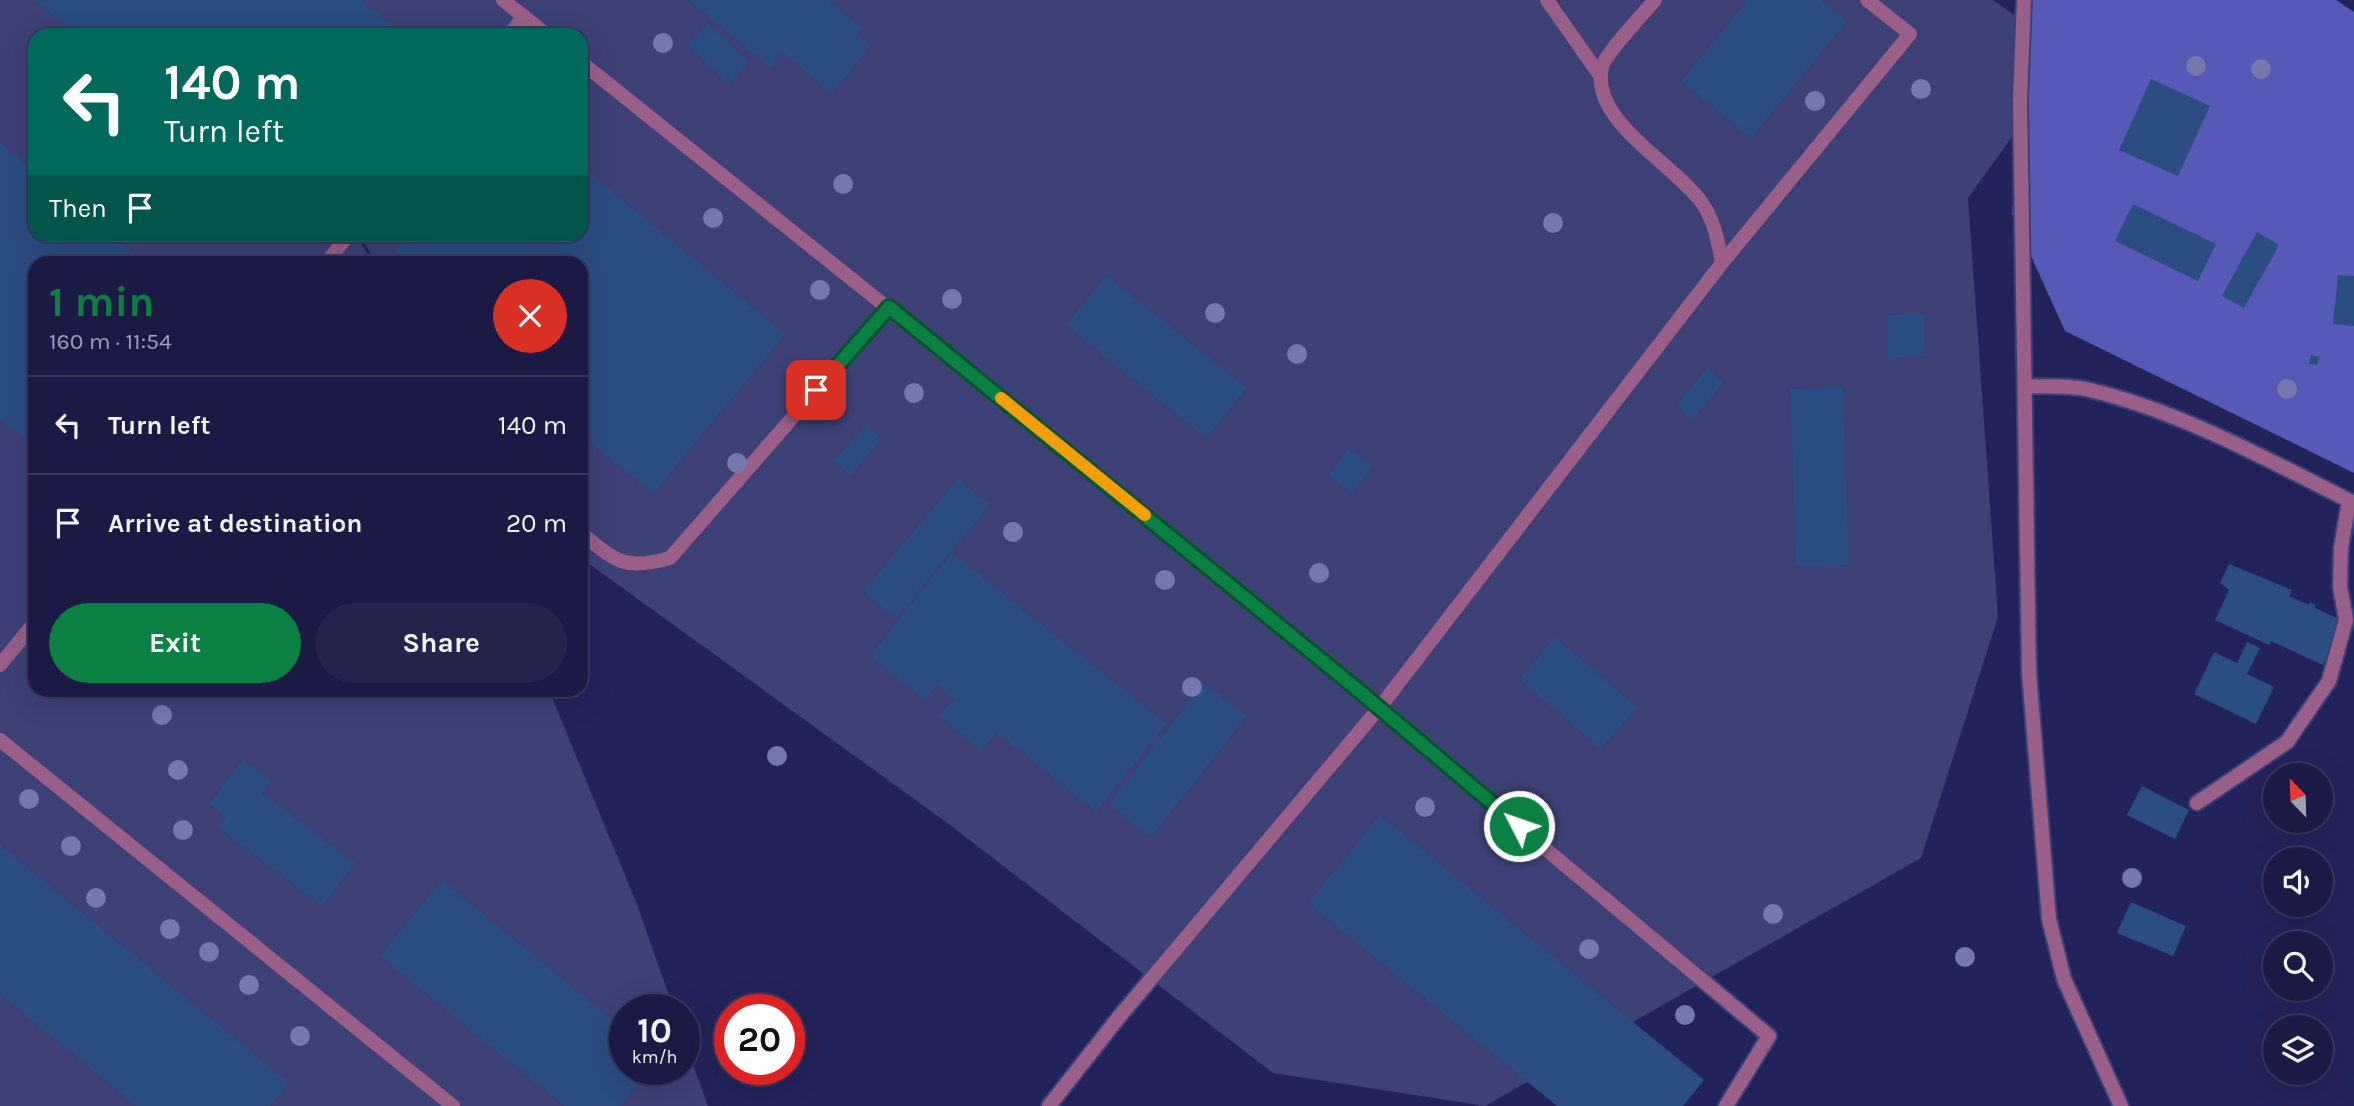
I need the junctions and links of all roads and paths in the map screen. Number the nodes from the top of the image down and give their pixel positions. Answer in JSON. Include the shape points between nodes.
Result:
{"nodes":[{"id":1,"x":503,"y":0,"type":"edge"},
{"id":2,"x":1547,"y":0,"type":"edge"},
{"id":3,"x":1655,"y":0,"type":"edge"},
{"id":4,"x":1867,"y":0,"type":"edge"},
{"id":5,"x":2024,"y":0,"type":"edge"},
{"id":6,"x":524,"y":16,"type":"junction"},
{"id":7,"x":515,"y":28,"type":"edge"},
{"id":8,"x":539,"y":28,"type":"edge"},
{"id":9,"x":588,"y":68,"type":"edge"},
{"id":10,"x":1601,"y":76,"type":"junction"},
{"id":11,"x":343,"y":242,"type":"edge"},
{"id":12,"x":332,"y":256,"type":"edge"},
{"id":13,"x":1722,"y":263,"type":"junction"},
{"id":14,"x":889,"y":307,"type":"junction"},
{"id":15,"x":2026,"y":386,"type":"junction"},
{"id":16,"x":2352,"y":502,"type":"edge"},
{"id":17,"x":588,"y":539,"type":"edge"},
{"id":18,"x":28,"y":631,"type":"edge"},
{"id":19,"x":0,"y":665,"type":"edge"},
{"id":20,"x":1380,"y":707,"type":"junction"},
{"id":21,"x":0,"y":740,"type":"edge"},
{"id":22,"x":2197,"y":803,"type":"dead end"},
{"id":23,"x":453,"y":1106,"type":"edge"},
{"id":24,"x":1049,"y":1106,"type":"edge"},
{"id":25,"x":1726,"y":1106,"type":"edge"},
{"id":26,"x":2121,"y":1106,"type":"edge"}],
"edges":[{"from":1,"to":6,"type":"street"},
{"from":2,"to":10,"type":"street"},
{"from":3,"to":10,"type":"street","via":[[1602,65]]},
{"from":4,"to":13,"type":"street","via":[[1910,34]]},
{"from":5,"to":15,"type":"street","via":[[2020,100]]},
{"from":6,"to":7,"type":"street"},
{"from":6,"to":8,"type":"street"},
{"from":9,"to":14,"type":"street"},
{"from":10,"to":13,"type":"street","via":[[1600,89],[1612,115],[1701,202],[1715,228]]},
{"from":11,"to":12,"type":"street"},
{"from":13,"to":20,"type":"street"},
{"from":14,"to":17,"type":"street","via":[[670,558],[649,564],[617,562]]},
{"from":14,"to":20,"type":"street"},
{"from":15,"to":16,"type":"street","via":[[2088,389],[2158,412]]},
{"from":15,"to":26,"type":"street","via":[[2029,672],[2049,919],[2064,979]]},
{"from":16,"to":22,"type":"street","via":[[2340,574],[2346,620],[2329,681],[2287,742]]},
{"from":18,"to":19,"type":"street"},
{"from":20,"to":24,"type":"street"},
{"from":20,"to":25,"type":"street","via":[[1769,1036]]},
{"from":21,"to":23,"type":"street"}]}
